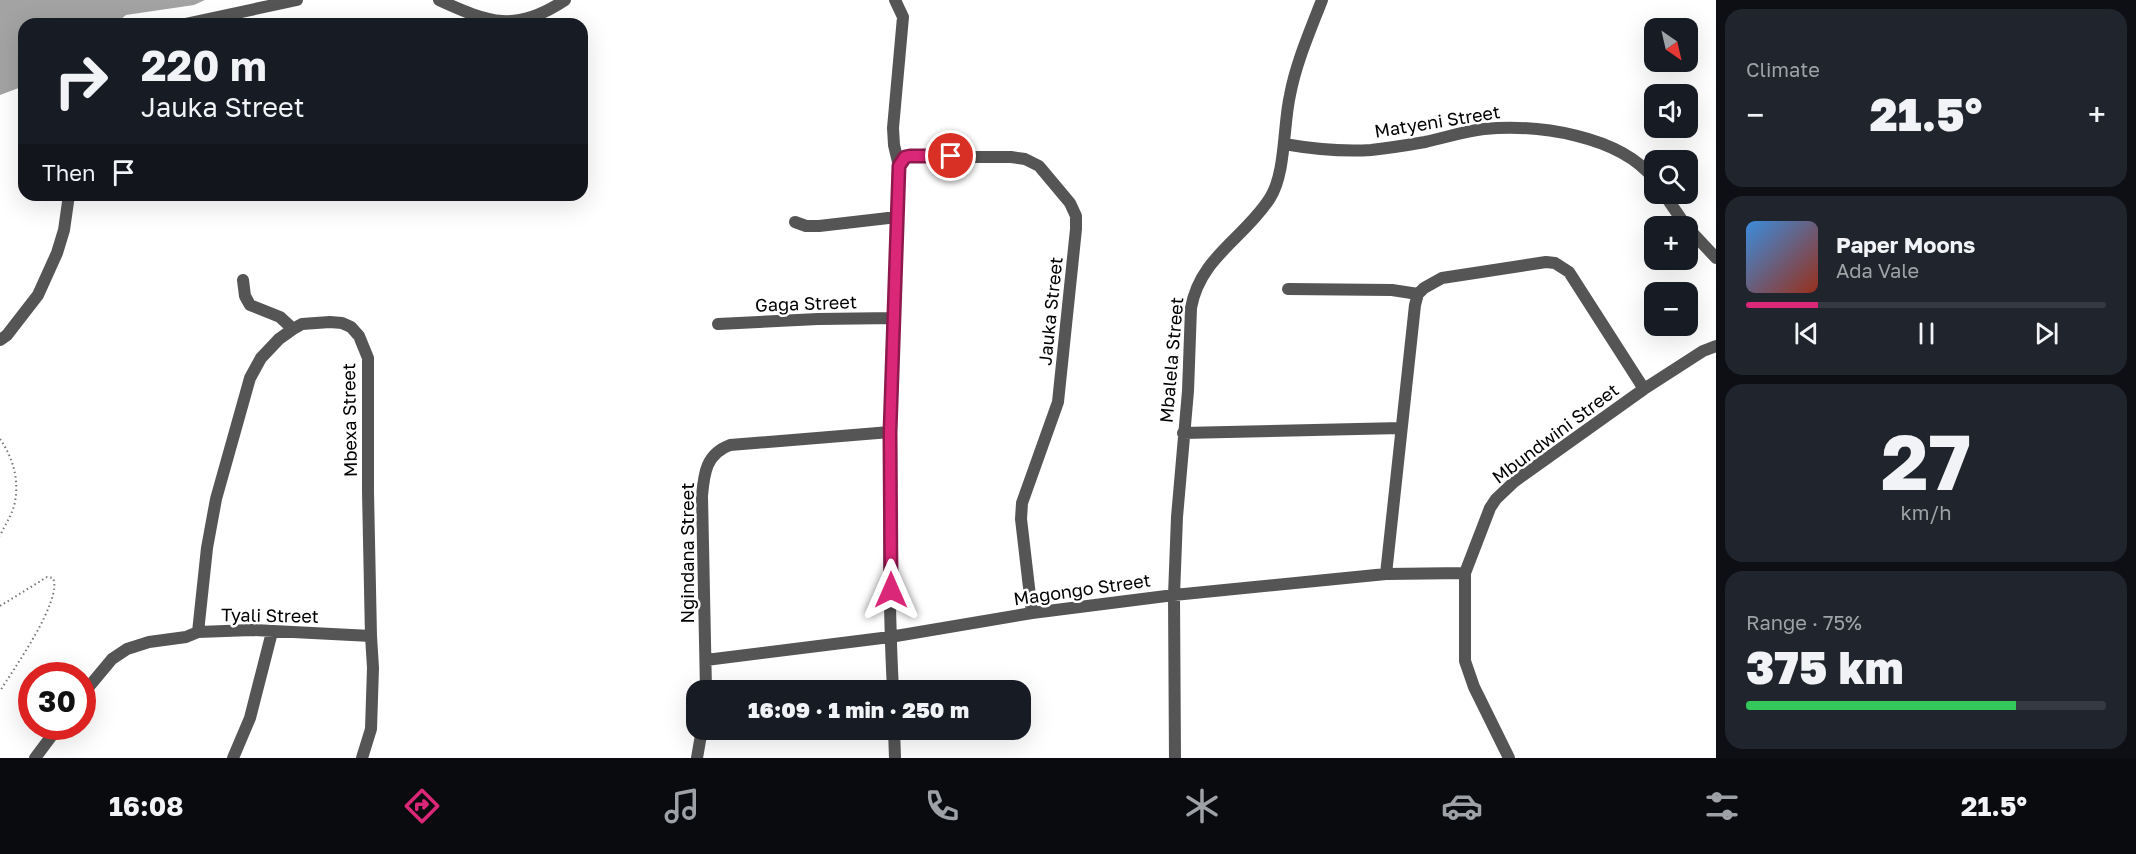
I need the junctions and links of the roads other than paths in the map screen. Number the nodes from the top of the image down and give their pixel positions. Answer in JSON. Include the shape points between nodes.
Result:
{"nodes":[{"id":1,"x":297,"y":0,"type":"edge"},
{"id":2,"x":439,"y":0,"type":"edge"},
{"id":3,"x":565,"y":0,"type":"edge"},
{"id":4,"x":895,"y":0,"type":"edge"},
{"id":5,"x":1322,"y":0,"type":"edge"},
{"id":6,"x":213,"y":18,"type":"edge"},
{"id":7,"x":484,"y":18,"type":"edge"},
{"id":8,"x":524,"y":18,"type":"edge"},
{"id":9,"x":1284,"y":144,"type":"junction"},
{"id":10,"x":899,"y":166,"type":"junction"},
{"id":11,"x":1644,"y":168,"type":"edge"},
{"id":12,"x":68,"y":201,"type":"edge"},
{"id":13,"x":897,"y":217,"type":"junction"},
{"id":14,"x":795,"y":222,"type":"dead end"},
{"id":15,"x":1698,"y":239,"type":"edge"},
{"id":16,"x":1716,"y":258,"type":"edge"},
{"id":17,"x":243,"y":280,"type":"dead end"},
{"id":18,"x":1288,"y":289,"type":"dead end"},
{"id":19,"x":1418,"y":294,"type":"junction"},
{"id":20,"x":895,"y":318,"type":"junction"},
{"id":21,"x":718,"y":324,"type":"dead end"},
{"id":22,"x":293,"y":328,"type":"junction"},
{"id":23,"x":0,"y":340,"type":"edge"},
{"id":24,"x":1716,"y":346,"type":"edge"},
{"id":25,"x":1644,"y":389,"type":"junction"},
{"id":26,"x":1401,"y":428,"type":"junction"},
{"id":27,"x":890,"y":432,"type":"junction"},
{"id":28,"x":1183,"y":433,"type":"junction"},
{"id":29,"x":1465,"y":573,"type":"junction"},
{"id":30,"x":1386,"y":574,"type":"junction"},
{"id":31,"x":1174,"y":595,"type":"junction"},
{"id":32,"x":1032,"y":613,"type":"junction"},
{"id":33,"x":198,"y":632,"type":"junction"},
{"id":34,"x":272,"y":632,"type":"junction"},
{"id":35,"x":371,"y":636,"type":"junction"},
{"id":36,"x":890,"y":637,"type":"junction"},
{"id":37,"x":706,"y":660,"type":"junction"},
{"id":38,"x":96,"y":678,"type":"edge"},
{"id":39,"x":706,"y":680,"type":"edge"},
{"id":40,"x":892,"y":680,"type":"edge"},
{"id":41,"x":48,"y":740,"type":"edge"},
{"id":42,"x":700,"y":740,"type":"edge"},
{"id":43,"x":895,"y":740,"type":"edge"},
{"id":44,"x":34,"y":758,"type":"edge"},
{"id":45,"x":233,"y":758,"type":"edge"},
{"id":46,"x":362,"y":758,"type":"edge"},
{"id":47,"x":697,"y":758,"type":"edge"},
{"id":48,"x":896,"y":758,"type":"edge"},
{"id":49,"x":1175,"y":758,"type":"edge"},
{"id":50,"x":1509,"y":758,"type":"edge"}],
"edges":[{"from":1,"to":6,"type":"street"},
{"from":2,"to":7,"type":"street"},
{"from":3,"to":8,"type":"street","via":[[548,12]]},
{"from":4,"to":10,"type":"street","via":[[903,17],[893,128]]},
{"from":5,"to":9,"type":"street","name":"Mbalela Street","via":[[1290,93]]},
{"from":9,"to":11,"type":"street","name":"Matyeni Street","via":[[1320,150],[1370,150],[1482,129],[1514,128],[1570,135],[1602,144]]},
{"from":9,"to":28,"type":"street","name":"Mbalela Street","via":[[1271,197],[1209,266],[1193,294]]},
{"from":10,"to":13,"type":"street"},
{"from":10,"to":32,"type":"street","name":"Jauka Street","via":[[910,156],[1025,159],[1046,173],[1076,216],[1058,402],[1022,504]]},
{"from":12,"to":23,"type":"street","via":[[61,242],[38,295]]},
{"from":13,"to":14,"type":"street","via":[[819,226]]},
{"from":13,"to":20,"type":"street"},
{"from":15,"to":16,"type":"street"},
{"from":17,"to":22,"type":"street","via":[[244,296],[250,305],[280,317]]},
{"from":18,"to":19,"type":"street"},
{"from":19,"to":25,"type":"street","via":[[1442,278],[1555,263],[1569,272]]},
{"from":19,"to":26,"type":"street"},
{"from":20,"to":21,"type":"street","name":"Gaga Street"},
{"from":20,"to":27,"type":"street"},
{"from":22,"to":33,"type":"street","via":[[261,358],[250,378],[216,499]]},
{"from":22,"to":35,"type":"street","name":"Mbexa Street","via":[[302,324],[342,323],[359,336],[368,358]]},
{"from":24,"to":25,"type":"street","name":"Mbundwini Street"},
{"from":25,"to":29,"type":"street","name":"Mbundwini Street","via":[[1515,481],[1496,499],[1481,527]]},
{"from":26,"to":28,"type":"street"},
{"from":26,"to":30,"type":"street"},
{"from":27,"to":36,"type":"street"},
{"from":27,"to":37,"type":"street","name":"Ngindana Street","via":[[730,445],[712,457],[704,472],[702,496]]},
{"from":28,"to":31,"type":"street","name":"Mbalela Street"},
{"from":29,"to":30,"type":"street","name":"Magongo Street"},
{"from":29,"to":50,"type":"street","name":"Mbundwini Street","via":[[1465,661]]},
{"from":30,"to":31,"type":"street","name":"Magongo Street"},
{"from":31,"to":32,"type":"street","name":"Magongo Street"},
{"from":31,"to":49,"type":"street","name":"Mbalela Street"},
{"from":32,"to":36,"type":"street","name":"Magongo Street"},
{"from":33,"to":34,"type":"street","name":"Tyali Street"},
{"from":33,"to":38,"type":"street","name":"Tyali Street","via":[[120,652]]},
{"from":34,"to":35,"type":"street","name":"Tyali Street"},
{"from":34,"to":45,"type":"street","via":[[250,718]]},
{"from":35,"to":46,"type":"street","name":"Mbexa Street","via":[[372,713]]},
{"from":36,"to":37,"type":"street","name":"Magongo Street"},
{"from":36,"to":40,"type":"street"},
{"from":37,"to":39,"type":"street","name":"Ngindana Street"},
{"from":41,"to":44,"type":"street"},
{"from":42,"to":47,"type":"street"},
{"from":43,"to":48,"type":"street"}]}
